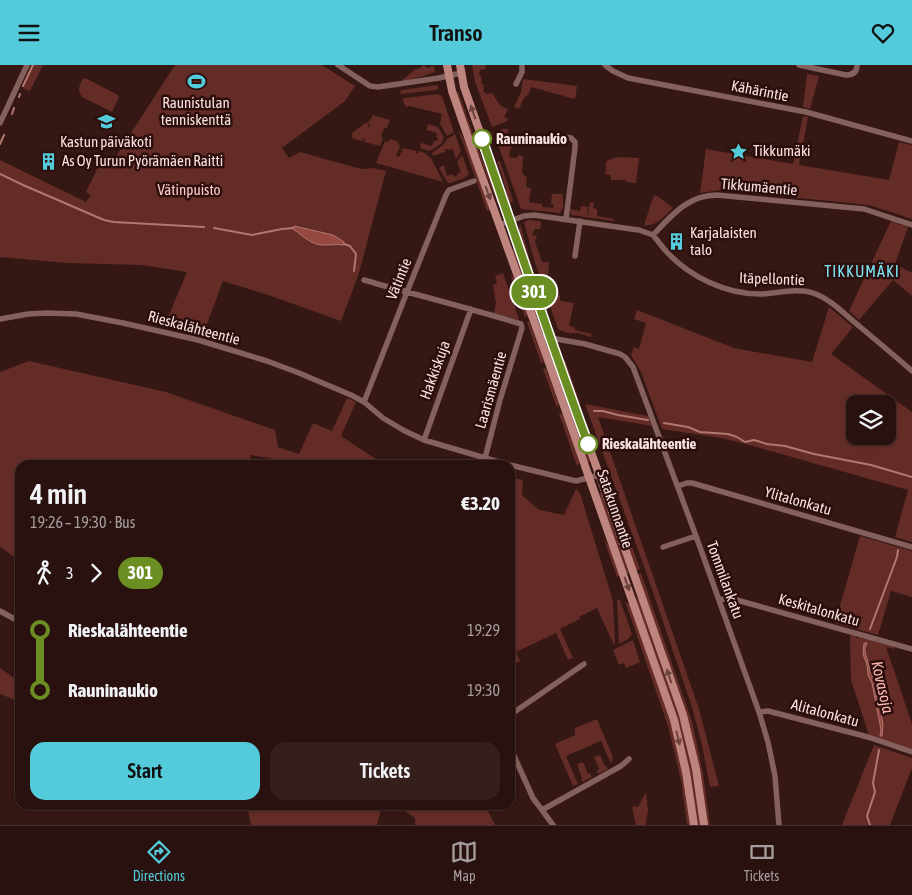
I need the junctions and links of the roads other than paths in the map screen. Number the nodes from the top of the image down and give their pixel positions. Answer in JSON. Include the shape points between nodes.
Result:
{"nodes":[{"id":1,"x":27,"y":65,"type":"edge"},
{"id":2,"x":338,"y":65,"type":"edge"},
{"id":3,"x":447,"y":65,"type":"edge"},
{"id":4,"x":522,"y":65,"type":"edge"},
{"id":5,"x":605,"y":65,"type":"edge"},
{"id":6,"x":799,"y":65,"type":"edge"},
{"id":7,"x":857,"y":65,"type":"edge"},
{"id":8,"x":460,"y":69,"type":"edge"},
{"id":9,"x":449,"y":76,"type":"junction"},
{"id":10,"x":516,"y":84,"type":"dead end"},
{"id":11,"x":0,"y":123,"type":"edge"},
{"id":12,"x":566,"y":137,"type":"dead end"},
{"id":13,"x":912,"y":141,"type":"edge"},
{"id":14,"x":474,"y":181,"type":"dead end"},
{"id":15,"x":566,"y":219,"type":"junction"},
{"id":16,"x":511,"y":221,"type":"junction"},
{"id":17,"x":580,"y":221,"type":"junction"},
{"id":18,"x":499,"y":225,"type":"junction"},
{"id":19,"x":912,"y":225,"type":"edge"},
{"id":20,"x":653,"y":235,"type":"junction"},
{"id":21,"x":575,"y":256,"type":"dead end"},
{"id":22,"x":364,"y":280,"type":"dead end"},
{"id":23,"x":406,"y":292,"type":"junction"},
{"id":24,"x":471,"y":309,"type":"junction"},
{"id":25,"x":0,"y":319,"type":"edge"},
{"id":26,"x":539,"y":336,"type":"junction"},
{"id":27,"x":550,"y":338,"type":"junction"},
{"id":28,"x":912,"y":371,"type":"edge"},
{"id":29,"x":364,"y":402,"type":"junction"},
{"id":30,"x":424,"y":440,"type":"junction"},
{"id":31,"x":485,"y":458,"type":"junction"},
{"id":32,"x":491,"y":460,"type":"edge"},
{"id":33,"x":515,"y":466,"type":"edge"},
{"id":34,"x":599,"y":475,"type":"junction"},
{"id":35,"x":589,"y":478,"type":"junction"},
{"id":36,"x":678,"y":486,"type":"junction"},
{"id":37,"x":696,"y":535,"type":"junction"},
{"id":38,"x":663,"y":547,"type":"dead end"},
{"id":39,"x":912,"y":547,"type":"edge"},
{"id":40,"x":719,"y":600,"type":"junction"},
{"id":41,"x":0,"y":611,"type":"edge"},
{"id":42,"x":15,"y":619,"type":"edge"},
{"id":43,"x":912,"y":649,"type":"edge"},
{"id":44,"x":584,"y":663,"type":"dead end"},
{"id":45,"x":515,"y":711,"type":"edge"},
{"id":46,"x":759,"y":712,"type":"junction"},
{"id":47,"x":912,"y":752,"type":"edge"},
{"id":48,"x":515,"y":758,"type":"edge"},
{"id":49,"x":629,"y":759,"type":"dead end"},
{"id":50,"x":542,"y":810,"type":"junction"},
{"id":51,"x":553,"y":825,"type":"edge"},
{"id":52,"x":694,"y":825,"type":"edge"},
{"id":53,"x":704,"y":825,"type":"edge"},
{"id":54,"x":779,"y":825,"type":"edge"}],
"edges":[{"from":1,"to":11,"type":"street"},
{"from":2,"to":9,"type":"street","via":[[370,86],[384,87]]},
{"from":3,"to":9,"type":"main road","name":"Satakunnantie"},
{"from":4,"to":10,"type":"street"},
{"from":5,"to":13,"type":"street","name":"Kähärintie","via":[[628,78],[806,112]]},
{"from":6,"to":7,"type":"street","via":[[846,75],[852,74]]},
{"from":8,"to":9,"type":"street"},
{"from":16,"to":8,"type":"main road","name":"Satakunnantie","one_way":true},
{"from":9,"to":18,"type":"main road","name":"Satakunnantie","one_way":true},
{"from":12,"to":15,"type":"street","via":[[571,138],[575,148]]},
{"from":14,"to":23,"type":"street","name":"Vätintie","via":[[449,190]]},
{"from":15,"to":16,"type":"street","via":[[529,215]]},
{"from":15,"to":17,"type":"street"},
{"from":16,"to":18,"type":"street"},
{"from":16,"to":27,"type":"main road","name":"Satakunnantie"},
{"from":17,"to":20,"type":"street"},
{"from":17,"to":21,"type":"street"},
{"from":18,"to":26,"type":"main road","name":"Satakunnantie"},
{"from":19,"to":20,"type":"street","name":"Tikkumäentie","via":[[864,209],[709,195],[681,207]]},
{"from":20,"to":28,"type":"street","name":"Itäpellontie","via":[[680,264],[719,286],[758,294],[803,291],[823,298]]},
{"from":22,"to":23,"type":"street"},
{"from":23,"to":24,"type":"street"},
{"from":23,"to":29,"type":"street","name":"Vätintie"},
{"from":24,"to":30,"type":"street","name":"Hakkiskuja"},
{"from":24,"to":31,"type":"street","name":"Laarismäentie","via":[[521,324],[522,328]]},
{"from":25,"to":29,"type":"street","name":"Rieskalähteentie","via":[[28,314],[76,314],[198,340],[299,373]]},
{"from":26,"to":27,"type":"street"},
{"from":26,"to":35,"type":"main road","name":"Satakunnantie"},
{"from":27,"to":34,"type":"main road","name":"Satakunnantie"},
{"from":27,"to":36,"type":"street","name":"Tommilankatu","via":[[585,344],[625,357],[633,367]]},
{"from":29,"to":30,"type":"street","name":"Rieskalähteentie","via":[[396,426]]},
{"from":30,"to":31,"type":"street","name":"Rieskalähteentie"},
{"from":31,"to":32,"type":"street","name":"Rieskalähteentie"},
{"from":33,"to":35,"type":"street","name":"Rieskalähteentie","via":[[571,481]]},
{"from":34,"to":35,"type":"street","name":"Rieskalähteentie"},
{"from":53,"to":34,"type":"main road","name":"Satakunnantie","one_way":true,"via":[[696,769],[682,715]]},
{"from":35,"to":52,"type":"main road","name":"Satakunnantie","one_way":true,"via":[[674,720]]},
{"from":36,"to":37,"type":"street","name":"Tommilankatu"},
{"from":36,"to":39,"type":"street","name":"Ylitalonkatu","via":[[692,483]]},
{"from":37,"to":38,"type":"street"},
{"from":37,"to":40,"type":"street","name":"Tommilankatu"},
{"from":40,"to":43,"type":"street","name":"Keskitalonkatu","via":[[733,599]]},
{"from":40,"to":46,"type":"street","name":"Tommilankatu"},
{"from":41,"to":42,"type":"street"},
{"from":44,"to":45,"type":"street"},
{"from":46,"to":47,"type":"street","name":"Alitalonkatu","via":[[768,711],[868,737]]},
{"from":46,"to":54,"type":"street","name":"Tommilankatu","via":[[775,776]]},
{"from":48,"to":50,"type":"street"},
{"from":49,"to":50,"type":"street"},
{"from":50,"to":51,"type":"street"}]}
